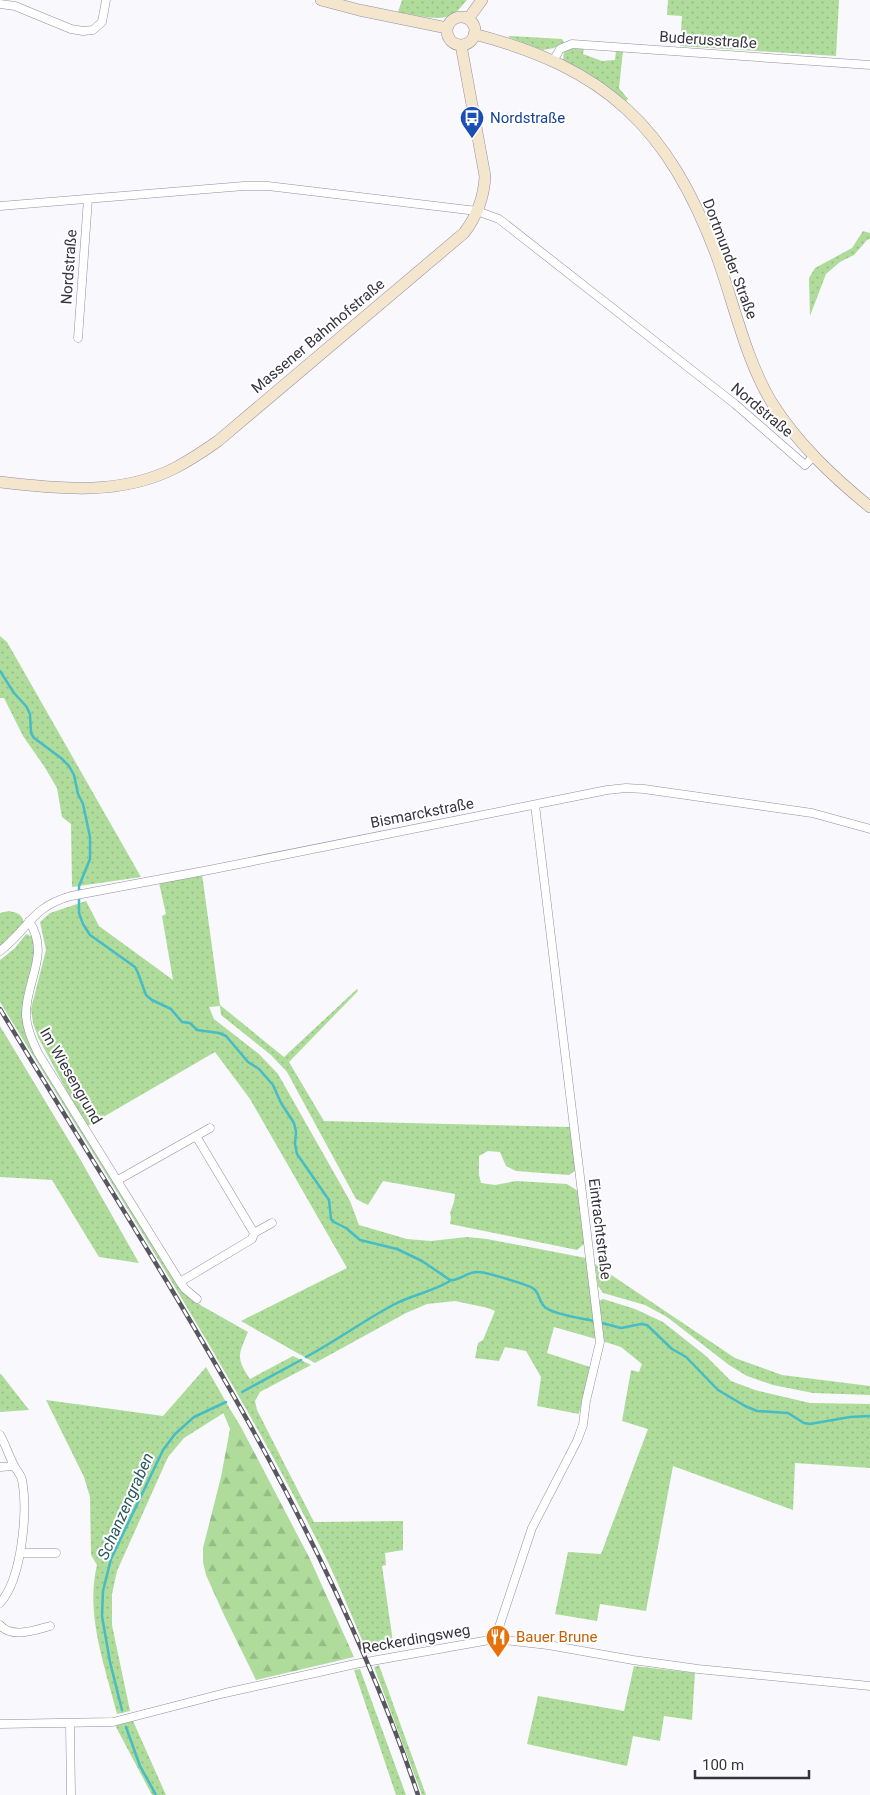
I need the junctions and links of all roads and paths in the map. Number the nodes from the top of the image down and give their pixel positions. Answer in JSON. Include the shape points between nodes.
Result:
{"nodes":[{"id":1,"x":106,"y":0,"type":"edge"},
{"id":2,"x":321,"y":0,"type":"edge"},
{"id":3,"x":482,"y":0,"type":"edge"},
{"id":4,"x":0,"y":4,"type":"edge"},
{"id":5,"x":468,"y":19,"type":"junction"},
{"id":6,"x":447,"y":28,"type":"junction"},
{"id":7,"x":474,"y":34,"type":"junction"},
{"id":8,"x":460,"y":45,"type":"junction"},
{"id":9,"x":552,"y":61,"type":"junction"},
{"id":10,"x":870,"y":64,"type":"edge"},
{"id":11,"x":88,"y":199,"type":"junction"},
{"id":12,"x":0,"y":206,"type":"edge"},
{"id":13,"x":477,"y":212,"type":"junction"},
{"id":14,"x":78,"y":338,"type":"dead end"},
{"id":15,"x":813,"y":457,"type":"junction"},
{"id":16,"x":0,"y":482,"type":"edge"},
{"id":17,"x":870,"y":507,"type":"edge"},
{"id":18,"x":535,"y":805,"type":"junction"},
{"id":19,"x":870,"y":829,"type":"edge"},
{"id":20,"x":29,"y":920,"type":"junction"},
{"id":21,"x":0,"y":951,"type":"edge"},
{"id":22,"x":210,"y":1128,"type":"dead end"},
{"id":23,"x":196,"y":1136,"type":"junction"},
{"id":24,"x":118,"y":1180,"type":"junction"},
{"id":25,"x":272,"y":1223,"type":"dead end"},
{"id":26,"x":254,"y":1232,"type":"junction"},
{"id":27,"x":180,"y":1282,"type":"junction"},
{"id":28,"x":197,"y":1298,"type":"dead end"},
{"id":29,"x":0,"y":1435,"type":"edge"},
{"id":30,"x":14,"y":1466,"type":"junction"},
{"id":31,"x":0,"y":1467,"type":"edge"},
{"id":32,"x":21,"y":1553,"type":"junction"},
{"id":33,"x":56,"y":1553,"type":"dead end"},
{"id":34,"x":0,"y":1602,"type":"edge"},
{"id":35,"x":0,"y":1625,"type":"edge"},
{"id":36,"x":50,"y":1626,"type":"dead end"},
{"id":37,"x":495,"y":1639,"type":"junction"},
{"id":38,"x":870,"y":1686,"type":"edge"},
{"id":39,"x":70,"y":1723,"type":"junction"},
{"id":40,"x":0,"y":1724,"type":"edge"},
{"id":41,"x":71,"y":1795,"type":"edge"}],
"edges":[{"from":1,"to":4,"type":"street","via":[[102,22],[93,30],[83,31],[15,6]]},
{"from":2,"to":6,"type":"main road"},
{"from":3,"to":5,"type":"main road"},
{"from":5,"to":6,"type":"main road","via":[[458,17]]},
{"from":5,"to":7,"type":"main road"},
{"from":6,"to":8,"type":"main road","via":[[449,38]]},
{"from":7,"to":8,"type":"main road","via":[[470,41]]},
{"from":7,"to":9,"type":"main road","name":"Dortmunder Straße"},
{"from":8,"to":13,"type":"main road","name":"Massener Bahnhofstraße","via":[[484,176],[483,198]]},
{"from":9,"to":10,"type":"street","name":"Buderusstraße","via":[[560,49],[572,44]]},
{"from":9,"to":15,"type":"main road","name":"Dortmunder Straße","via":[[581,75],[622,104],[660,145],[696,205],[755,367],[771,401]]},
{"from":11,"to":12,"type":"street","name":"Nordstraße"},
{"from":11,"to":13,"type":"street","name":"Nordstraße","via":[[268,186]]},
{"from":11,"to":14,"type":"street","name":"Nordstraße"},
{"from":13,"to":15,"type":"street","name":"Nordstraße","via":[[499,219],[735,404],[805,465]]},
{"from":13,"to":16,"type":"main road","name":"Massener Bahnhofstraße","via":[[464,233],[225,436],[190,460],[157,476],[111,487],[65,488]]},
{"from":15,"to":17,"type":"main road","name":"Dortmunder Straße"},
{"from":18,"to":19,"type":"street","name":"Bismarckstraße","via":[[607,790],[644,789],[812,814]]},
{"from":18,"to":20,"type":"street","name":"Bismarckstraße","via":[[71,896],[45,906]]},
{"from":18,"to":37,"type":"street","name":"Eintrachtstraße","via":[[600,1342],[583,1425],[532,1528]]},
{"from":20,"to":21,"type":"street","name":"Bismarckstraße"},
{"from":20,"to":24,"type":"street","name":"Im Wiesengrund","via":[[36,933],[39,950],[26,1014],[30,1037]]},
{"from":22,"to":23,"type":"street"},
{"from":23,"to":24,"type":"street"},
{"from":23,"to":26,"type":"street"},
{"from":24,"to":27,"type":"street","name":"Im Wiesengrund"},
{"from":25,"to":26,"type":"street"},
{"from":26,"to":27,"type":"street","via":[[252,1239]]},
{"from":27,"to":28,"type":"street","name":"Im Wiesengrund"},
{"from":29,"to":30,"type":"street"},
{"from":30,"to":31,"type":"street"},
{"from":30,"to":32,"type":"street","via":[[22,1477],[24,1497]]},
{"from":32,"to":33,"type":"street"},
{"from":32,"to":34,"type":"street","via":[[10,1590]]},
{"from":35,"to":36,"type":"street","via":[[13,1632]]},
{"from":37,"to":38,"type":"street","name":"Reckerdingsweg","via":[[689,1668]]},
{"from":37,"to":39,"type":"street","name":"Reckerdingsweg","via":[[355,1664],[118,1720]]},
{"from":39,"to":40,"type":"street","name":"Reckerdingsweg"},
{"from":39,"to":41,"type":"street"}]}
